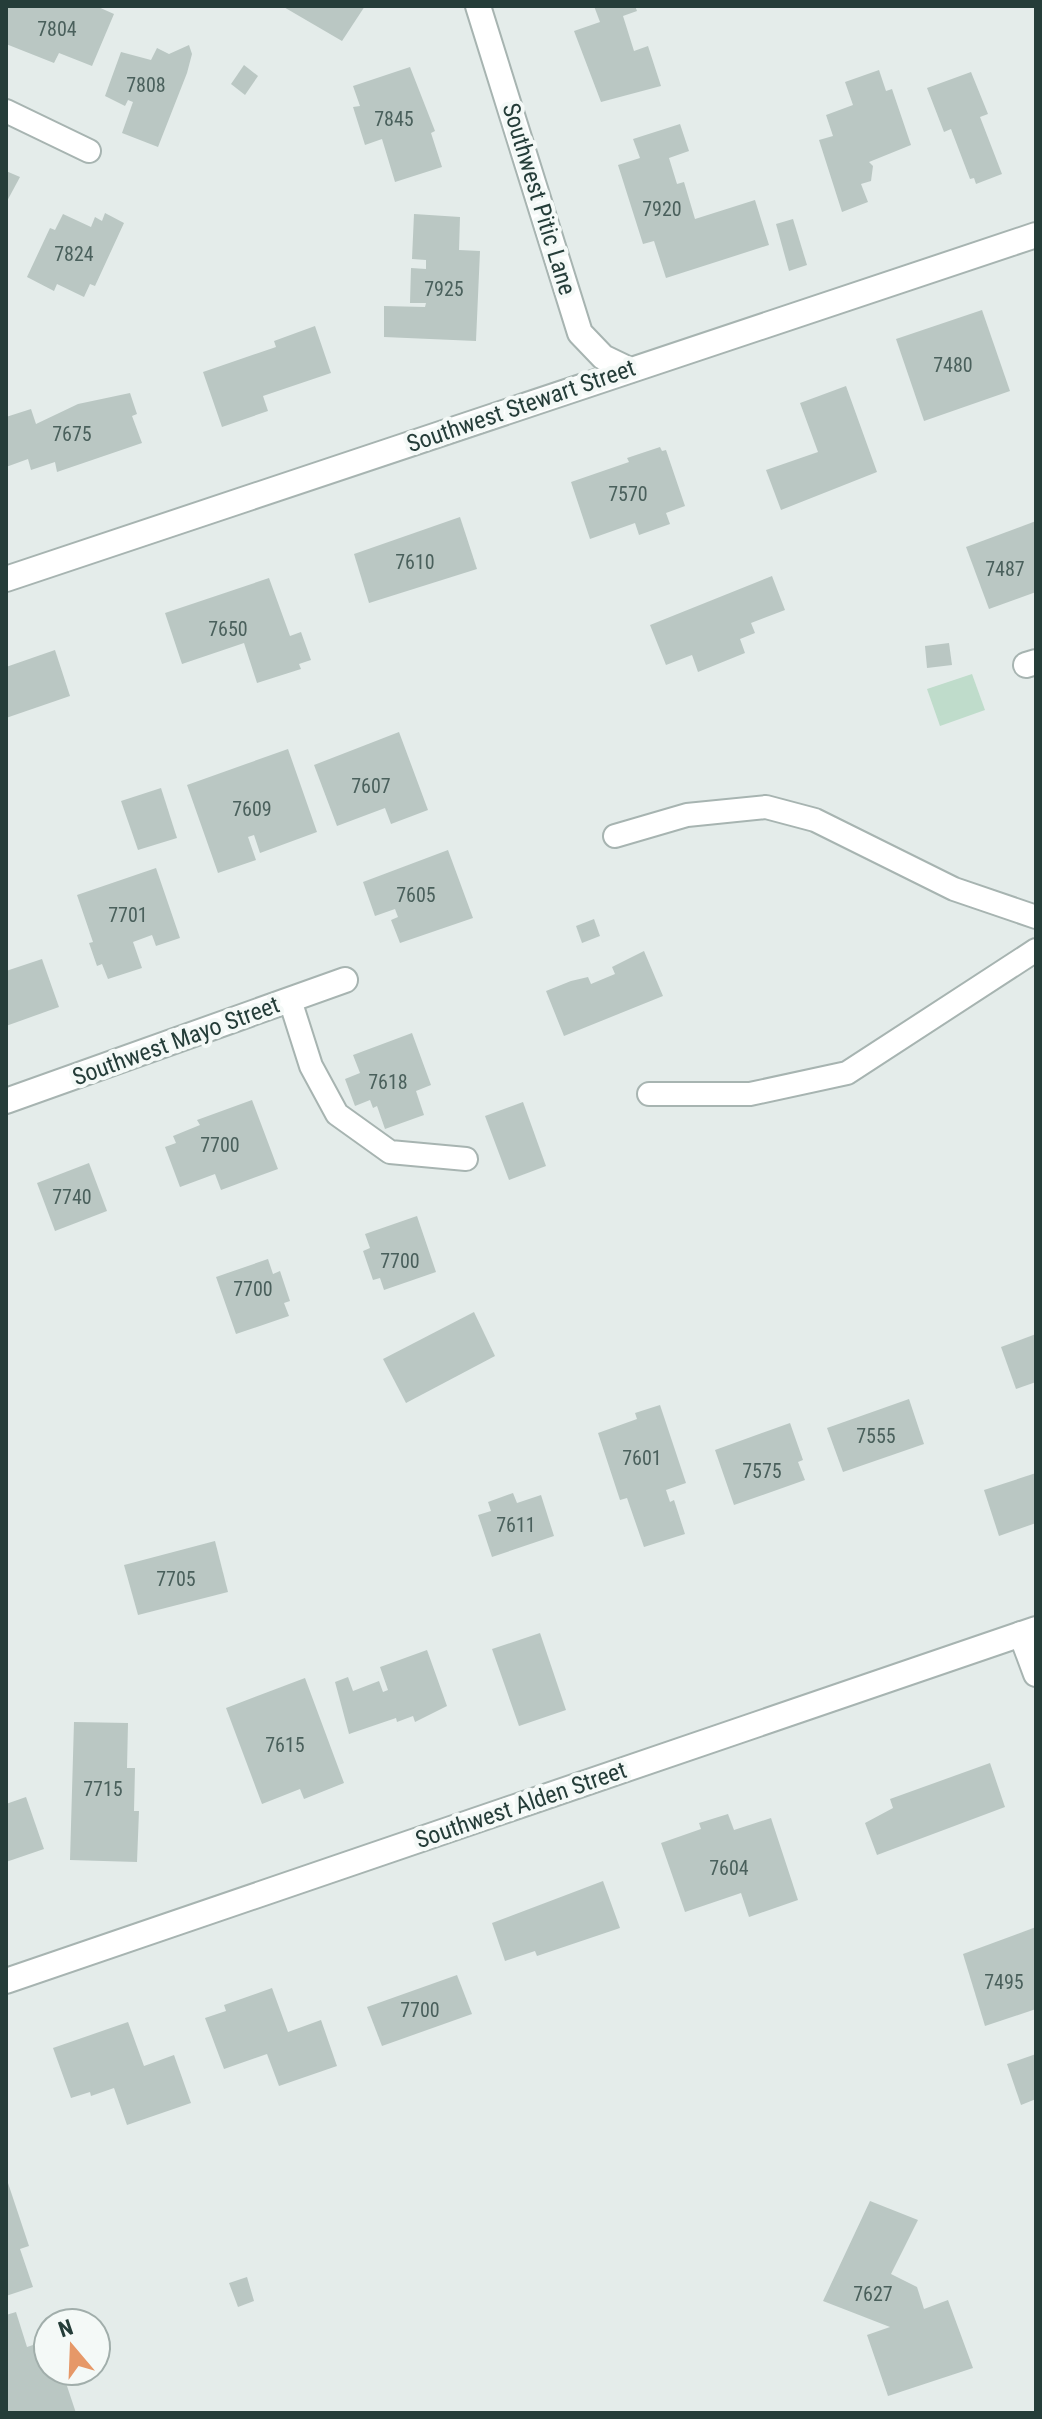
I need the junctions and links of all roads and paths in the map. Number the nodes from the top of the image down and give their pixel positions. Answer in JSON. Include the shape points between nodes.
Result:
{"nodes":[{"id":1,"x":478,"y":6,"type":"edge"},
{"id":2,"x":6,"y":111,"type":"edge"},
{"id":3,"x":89,"y":151,"type":"dead end"},
{"id":4,"x":1036,"y":235,"type":"edge"},
{"id":5,"x":630,"y":370,"type":"junction"},
{"id":6,"x":6,"y":579,"type":"edge"},
{"id":7,"x":615,"y":836,"type":"dead end"},
{"id":8,"x":1036,"y":917,"type":"edge"},
{"id":9,"x":1036,"y":950,"type":"edge"},
{"id":10,"x":345,"y":980,"type":"dead end"},
{"id":11,"x":290,"y":1000,"type":"junction"},
{"id":12,"x":649,"y":1094,"type":"dead end"},
{"id":13,"x":6,"y":1101,"type":"edge"},
{"id":14,"x":466,"y":1159,"type":"dead end"},
{"id":15,"x":1029,"y":1631,"type":"edge"},
{"id":16,"x":1036,"y":1674,"type":"edge"},
{"id":17,"x":6,"y":1981,"type":"edge"}],
"edges":[{"from":1,"to":5,"type":"street","name":"Southwest Pitic Lane","via":[[580,333],[603,357]]},
{"from":2,"to":3,"type":"lane"},
{"from":4,"to":5,"type":"street","name":"Southwest Stewart Street"},
{"from":5,"to":6,"type":"street","name":"Southwest Stewart Street"},
{"from":7,"to":8,"type":"lane","via":[[687,815],[766,807],[815,820],[954,889]]},
{"from":9,"to":12,"type":"lane","via":[[847,1073],[750,1094]]},
{"from":10,"to":11,"type":"street","name":"Southwest Mayo Street"},
{"from":11,"to":13,"type":"street","name":"Southwest Mayo Street"},
{"from":11,"to":14,"type":"lane","via":[[311,1066],[337,1114],[390,1152]]},
{"from":15,"to":16,"type":"street"},
{"from":15,"to":17,"type":"street","name":"Southwest Alden Street"}]}
